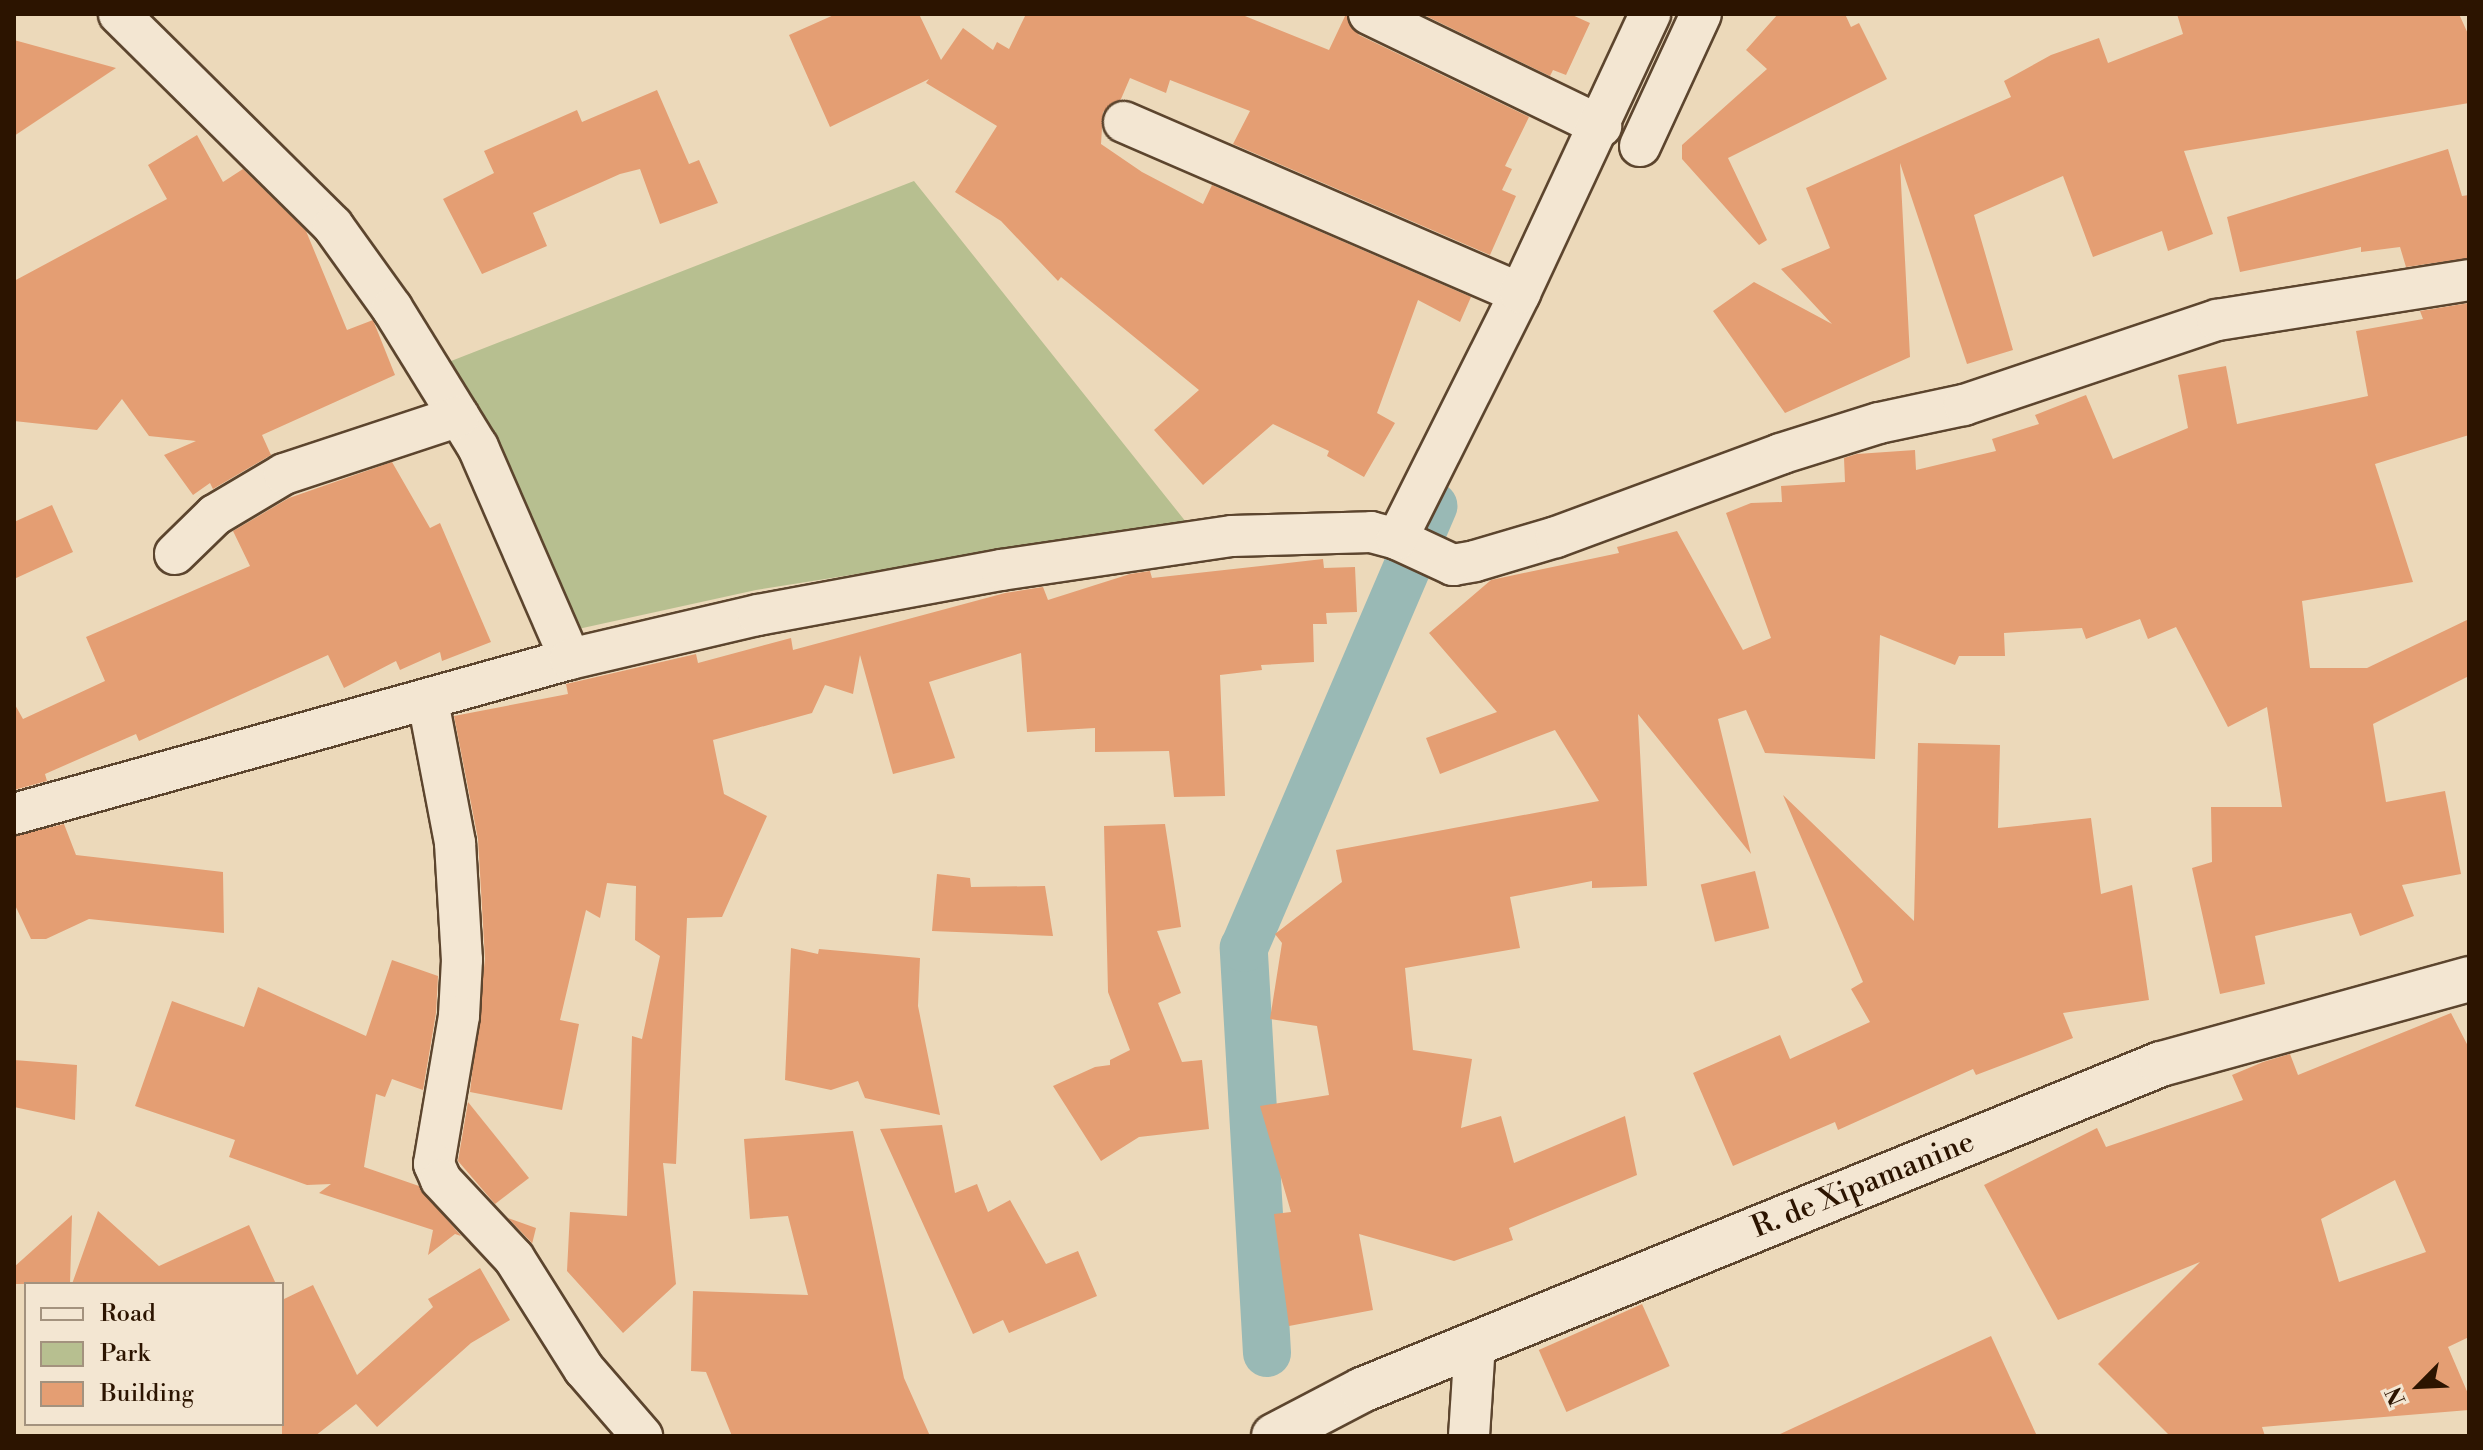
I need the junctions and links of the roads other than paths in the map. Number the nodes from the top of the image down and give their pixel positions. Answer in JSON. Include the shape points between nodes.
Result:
{"nodes":[{"id":1,"x":119,"y":14,"type":"edge"},
{"id":2,"x":1369,"y":14,"type":"edge"},
{"id":3,"x":1650,"y":14,"type":"edge"},
{"id":4,"x":1701,"y":14,"type":"edge"},
{"id":5,"x":1124,"y":122,"type":"dead end"},
{"id":6,"x":1601,"y":126,"type":"junction"},
{"id":7,"x":1640,"y":146,"type":"dead end"},
{"id":8,"x":2469,"y":280,"type":"edge"},
{"id":9,"x":1520,"y":293,"type":"junction"},
{"id":10,"x":459,"y":416,"type":"junction"},
{"id":11,"x":1397,"y":539,"type":"junction"},
{"id":12,"x":175,"y":554,"type":"dead end"},
{"id":13,"x":570,"y":659,"type":"junction"},
{"id":14,"x":428,"y":701,"type":"junction"},
{"id":15,"x":14,"y":814,"type":"edge"},
{"id":16,"x":2469,"y":979,"type":"edge"},
{"id":17,"x":1475,"y":1343,"type":"junction"},
{"id":18,"x":642,"y":1436,"type":"edge"},
{"id":19,"x":1274,"y":1436,"type":"edge"},
{"id":20,"x":1469,"y":1436,"type":"edge"}],
"edges":[{"from":1,"to":10,"type":"street","via":[[333,226]]},
{"from":2,"to":6,"type":"street"},
{"from":3,"to":6,"type":"street"},
{"from":4,"to":7,"type":"street"},
{"from":5,"to":9,"type":"street"},
{"from":6,"to":9,"type":"street"},
{"from":8,"to":11,"type":"street","via":[[2217,320],[1964,405],[1879,423],[1780,454],[1556,537],[1453,565]]},
{"from":9,"to":11,"type":"street"},
{"from":10,"to":12,"type":"street","via":[[284,474],[215,515]]},
{"from":10,"to":13,"type":"street","via":[[478,447]]},
{"from":11,"to":13,"type":"street","via":[[1371,532],[1232,536],[1001,570],[758,615]]},
{"from":13,"to":14,"type":"street"},
{"from":14,"to":15,"type":"street"},
{"from":14,"to":18,"type":"street","via":[[455,843],[462,960],[459,1016],[434,1164],[441,1180],[514,1258],[584,1369]]},
{"from":16,"to":17,"type":"street","name":"R. de Xipamanine","via":[[2161,1064]]},
{"from":17,"to":19,"type":"street","name":"R. de Xipamanine","via":[[1362,1390]]},
{"from":17,"to":20,"type":"street"}]}
